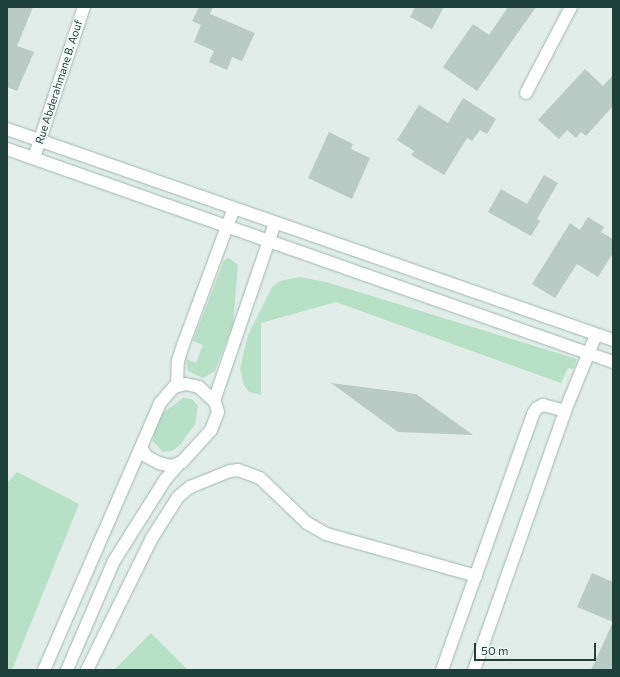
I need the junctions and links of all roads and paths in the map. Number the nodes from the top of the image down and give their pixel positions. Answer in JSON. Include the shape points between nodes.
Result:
{"nodes":[{"id":1,"x":84,"y":7,"type":"edge"},
{"id":2,"x":571,"y":7,"type":"edge"},
{"id":3,"x":526,"y":93,"type":"dead end"},
{"id":4,"x":7,"y":129,"type":"edge"},
{"id":5,"x":40,"y":141,"type":"junction"},
{"id":6,"x":7,"y":148,"type":"edge"},
{"id":7,"x":34,"y":158,"type":"junction"},
{"id":8,"x":234,"y":208,"type":"junction"},
{"id":9,"x":275,"y":222,"type":"junction"},
{"id":10,"x":227,"y":226,"type":"junction"},
{"id":11,"x":269,"y":240,"type":"junction"},
{"id":12,"x":596,"y":335,"type":"junction"},
{"id":13,"x":613,"y":340,"type":"edge"},
{"id":14,"x":589,"y":353,"type":"junction"},
{"id":15,"x":613,"y":362,"type":"edge"},
{"id":16,"x":177,"y":385,"type":"junction"},
{"id":17,"x":214,"y":401,"type":"junction"},
{"id":18,"x":565,"y":411,"type":"junction"},
{"id":19,"x":142,"y":449,"type":"junction"},
{"id":20,"x":179,"y":464,"type":"junction"},
{"id":21,"x":476,"y":576,"type":"junction"},
{"id":22,"x":44,"y":670,"type":"edge"},
{"id":23,"x":67,"y":670,"type":"edge"},
{"id":24,"x":87,"y":670,"type":"edge"},
{"id":25,"x":442,"y":670,"type":"edge"},
{"id":26,"x":474,"y":670,"type":"edge"}],
"edges":[{"from":1,"to":5,"type":"street","name":"Rue Abderahmane B. Aouf"},
{"from":2,"to":3,"type":"street"},
{"from":4,"to":5,"type":"street"},
{"from":5,"to":7,"type":"street","name":"Rue Abderahmane B. Aouf"},
{"from":5,"to":8,"type":"street"},
{"from":6,"to":7,"type":"street"},
{"from":7,"to":10,"type":"street"},
{"from":8,"to":9,"type":"street"},
{"from":8,"to":10,"type":"street"},
{"from":9,"to":11,"type":"street"},
{"from":9,"to":12,"type":"street"},
{"from":10,"to":11,"type":"street"},
{"from":10,"to":16,"type":"street","via":[[183,345],[178,361]]},
{"from":11,"to":14,"type":"street"},
{"from":11,"to":17,"type":"street"},
{"from":12,"to":13,"type":"street"},
{"from":12,"to":14,"type":"street"},
{"from":14,"to":15,"type":"street"},
{"from":14,"to":18,"type":"street"},
{"from":16,"to":17,"type":"street","via":[[198,387]]},
{"from":16,"to":19,"type":"street","via":[[157,408],[145,434]]},
{"from":17,"to":20,"type":"street","via":[[218,412],[211,430]]},
{"from":18,"to":21,"type":"street","via":[[543,405],[536,410]]},
{"from":18,"to":26,"type":"street"},
{"from":19,"to":20,"type":"street","via":[[146,456],[159,463],[167,466]]},
{"from":19,"to":22,"type":"street"},
{"from":20,"to":23,"type":"street","via":[[125,540]]},
{"from":21,"to":24,"type":"street","via":[[326,534],[300,516],[260,478],[238,470],[230,471],[190,487],[178,496],[152,538]]},
{"from":21,"to":25,"type":"street"}]}
